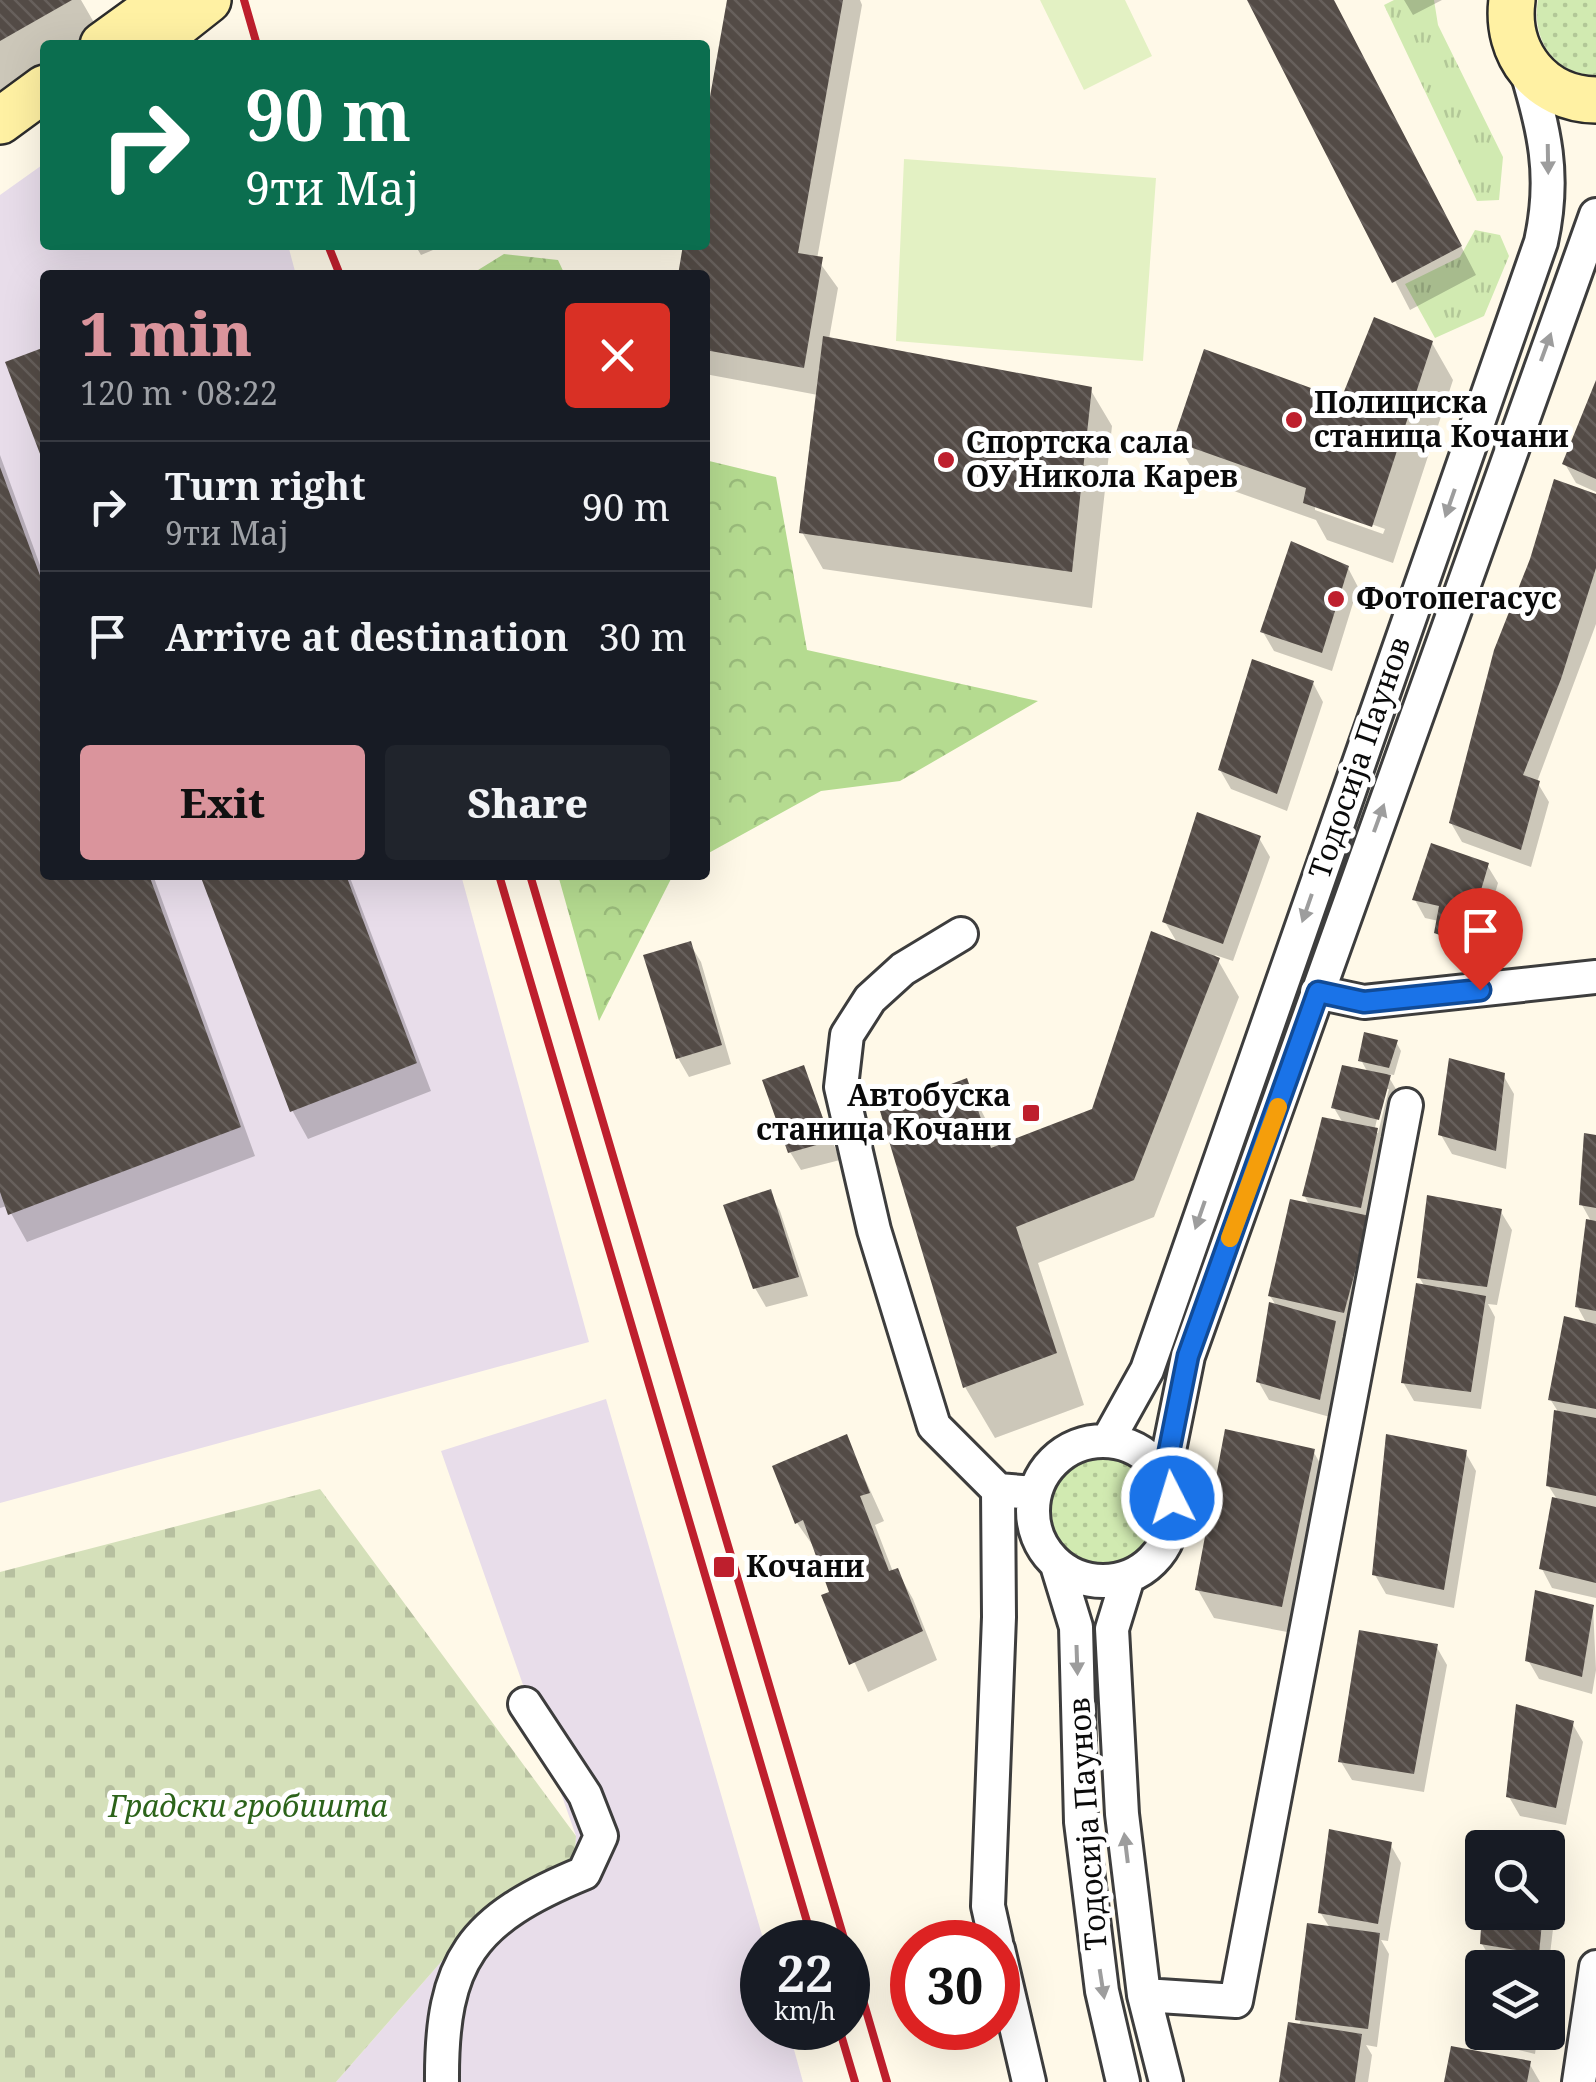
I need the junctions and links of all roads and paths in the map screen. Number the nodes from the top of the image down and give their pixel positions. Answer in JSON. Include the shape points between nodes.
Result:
{"nodes":[{"id":1,"x":208,"y":0,"type":"edge"},
{"id":2,"x":1512,"y":0,"type":"edge"},
{"id":3,"x":147,"y":15,"type":"edge"},
{"id":4,"x":110,"y":40,"type":"edge"},
{"id":5,"x":1525,"y":65,"type":"junction"},
{"id":6,"x":40,"y":92,"type":"edge"},
{"id":7,"x":1596,"y":100,"type":"edge"},
{"id":8,"x":0,"y":122,"type":"edge"},
{"id":9,"x":40,"y":128,"type":"edge"},
{"id":10,"x":0,"y":157,"type":"edge"},
{"id":11,"x":1596,"y":215,"type":"edge"},
{"id":12,"x":962,"y":934,"type":"dead end"},
{"id":13,"x":1596,"y":976,"type":"edge"},
{"id":14,"x":1318,"y":992,"type":"junction"},
{"id":15,"x":1406,"y":1104,"type":"dead end"},
{"id":16,"x":1108,"y":1440,"type":"junction"},
{"id":17,"x":1164,"y":1476,"type":"junction"},
{"id":18,"x":998,"y":1490,"type":"junction"},
{"id":19,"x":1035,"y":1492,"type":"junction"},
{"id":20,"x":1057,"y":1566,"type":"junction"},
{"id":21,"x":1128,"y":1578,"type":"junction"},
{"id":22,"x":525,"y":1704,"type":"dead end"},
{"id":23,"x":991,"y":1920,"type":"edge"},
{"id":24,"x":1596,"y":1966,"type":"edge"},
{"id":25,"x":1144,"y":1994,"type":"junction"},
{"id":26,"x":1020,"y":2044,"type":"edge"},
{"id":27,"x":442,"y":2082,"type":"edge"},
{"id":28,"x":1029,"y":2082,"type":"edge"},
{"id":29,"x":1123,"y":2082,"type":"edge"},
{"id":30,"x":1166,"y":2082,"type":"edge"},
{"id":31,"x":1580,"y":2082,"type":"edge"}],
"edges":[{"from":1,"to":3,"type":"main road"},
{"from":2,"to":5,"type":"main road","via":[[1510,24]]},
{"from":3,"to":4,"type":"main road"},
{"from":5,"to":7,"type":"main road","via":[[1566,96]]},
{"from":5,"to":16,"type":"street","name":"Тодосија Паунов","one_way":true,"via":[[1549,145],[1541,242],[1147,1370]]},
{"from":6,"to":8,"type":"main road"},
{"from":9,"to":10,"type":"main road"},
{"from":14,"to":11,"type":"street","name":"Тодосија Паунов","one_way":true},
{"from":12,"to":18,"type":"street","via":[[870,998],[847,1035],[841,1087],[874,1230],[934,1426]]},
{"from":13,"to":14,"type":"street","via":[[1364,1002]]},
{"from":14,"to":17,"type":"street","name":"Тодосија Паунов","via":[[1188,1356]]},
{"from":15,"to":25,"type":"street","via":[[1236,2001]]},
{"from":16,"to":17,"type":"street","via":[[1148,1456]]},
{"from":16,"to":19,"type":"street","via":[[1066,1450],[1049,1464]]},
{"from":17,"to":21,"type":"street","via":[[1172,1523],[1164,1546]]},
{"from":18,"to":19,"type":"street"},
{"from":18,"to":23,"type":"street"},
{"from":19,"to":20,"type":"street","via":[[1034,1526]]},
{"from":20,"to":21,"type":"street","via":[[1079,1578]]},
{"from":20,"to":29,"type":"street","name":"Тодосија Паунов","one_way":true,"via":[[1076,1627],[1081,1822],[1102,1991]]},
{"from":25,"to":21,"type":"street","name":"Тодосија Паунов","one_way":true,"via":[[1122,1814],[1112,1629]]},
{"from":22,"to":27,"type":"street","via":[[586,1795],[601,1836],[584,1873],[537,1892],[468,1949],[451,1985]]},
{"from":24,"to":31,"type":"street"},
{"from":25,"to":30,"type":"street","name":"Тодосија Паунов"},
{"from":26,"to":28,"type":"street"}]}
